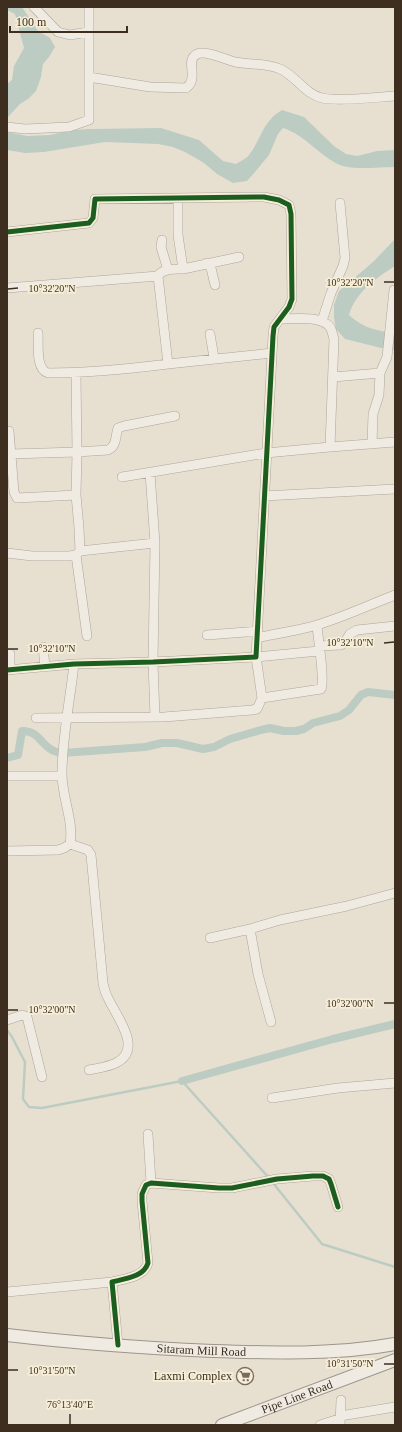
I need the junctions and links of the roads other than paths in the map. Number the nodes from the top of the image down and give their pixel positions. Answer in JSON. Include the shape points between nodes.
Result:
{"nodes":[{"id":1,"x":34,"y":7,"type":"edge"},
{"id":2,"x":89,"y":7,"type":"edge"},
{"id":3,"x":88,"y":32,"type":"junction"},
{"id":4,"x":89,"y":77,"type":"junction"},
{"id":5,"x":395,"y":96,"type":"edge"},
{"id":6,"x":7,"y":127,"type":"edge"},
{"id":7,"x":178,"y":198,"type":"junction"},
{"id":8,"x":340,"y":203,"type":"dead end"},
{"id":9,"x":7,"y":232,"type":"edge"},
{"id":10,"x":162,"y":240,"type":"dead end"},
{"id":11,"x":239,"y":257,"type":"dead end"},
{"id":12,"x":207,"y":263,"type":"junction"},
{"id":13,"x":183,"y":269,"type":"junction"},
{"id":14,"x":168,"y":270,"type":"junction"},
{"id":15,"x":158,"y":276,"type":"junction"},
{"id":16,"x":215,"y":285,"type":"dead end"},
{"id":17,"x":7,"y":288,"type":"edge"},
{"id":18,"x":394,"y":290,"type":"dead end"},
{"id":19,"x":281,"y":319,"type":"junction"},
{"id":20,"x":322,"y":321,"type":"junction"},
{"id":21,"x":392,"y":329,"type":"edge"},
{"id":22,"x":38,"y":333,"type":"dead end"},
{"id":23,"x":210,"y":334,"type":"dead end"},
{"id":24,"x":272,"y":352,"type":"junction"},
{"id":25,"x":214,"y":358,"type":"junction"},
{"id":26,"x":168,"y":364,"type":"junction"},
{"id":27,"x":76,"y":373,"type":"junction"},
{"id":28,"x":380,"y":373,"type":"junction"},
{"id":29,"x":333,"y":377,"type":"junction"},
{"id":30,"x":174,"y":416,"type":"dead end"},
{"id":31,"x":9,"y":431,"type":"dead end"},
{"id":32,"x":395,"y":442,"type":"edge"},
{"id":33,"x":372,"y":444,"type":"junction"},
{"id":34,"x":330,"y":447,"type":"junction"},
{"id":35,"x":77,"y":452,"type":"junction"},
{"id":36,"x":266,"y":453,"type":"junction"},
{"id":37,"x":11,"y":454,"type":"junction"},
{"id":38,"x":150,"y":473,"type":"junction"},
{"id":39,"x":122,"y":477,"type":"dead end"},
{"id":40,"x":395,"y":489,"type":"edge"},
{"id":41,"x":76,"y":495,"type":"junction"},
{"id":42,"x":264,"y":496,"type":"junction"},
{"id":43,"x":155,"y":543,"type":"junction"},
{"id":44,"x":7,"y":553,"type":"edge"},
{"id":45,"x":78,"y":553,"type":"junction"},
{"id":46,"x":395,"y":595,"type":"edge"},
{"id":47,"x":317,"y":626,"type":"junction"},
{"id":48,"x":395,"y":626,"type":"edge"},
{"id":49,"x":207,"y":635,"type":"dead end"},
{"id":50,"x":257,"y":635,"type":"junction"},
{"id":51,"x":87,"y":636,"type":"dead end"},
{"id":52,"x":43,"y":647,"type":"dead end"},
{"id":53,"x":319,"y":648,"type":"junction"},
{"id":54,"x":10,"y":654,"type":"dead end"},
{"id":55,"x":256,"y":656,"type":"junction"},
{"id":56,"x":153,"y":662,"type":"junction"},
{"id":57,"x":74,"y":664,"type":"junction"},
{"id":58,"x":46,"y":667,"type":"junction"},
{"id":59,"x":9,"y":669,"type":"edge"},
{"id":60,"x":262,"y":698,"type":"junction"},
{"id":61,"x":155,"y":717,"type":"junction"},
{"id":62,"x":36,"y":718,"type":"dead end"},
{"id":63,"x":67,"y":718,"type":"junction"},
{"id":64,"x":7,"y":776,"type":"edge"},
{"id":65,"x":62,"y":776,"type":"junction"},
{"id":66,"x":70,"y":844,"type":"junction"},
{"id":67,"x":7,"y":851,"type":"edge"},
{"id":68,"x":395,"y":894,"type":"edge"},
{"id":69,"x":250,"y":930,"type":"junction"},
{"id":70,"x":210,"y":938,"type":"dead end"},
{"id":71,"x":7,"y":1020,"type":"edge"},
{"id":72,"x":271,"y":1022,"type":"dead end"},
{"id":73,"x":89,"y":1070,"type":"dead end"},
{"id":74,"x":42,"y":1077,"type":"dead end"},
{"id":75,"x":395,"y":1083,"type":"edge"},
{"id":76,"x":272,"y":1098,"type":"dead end"},
{"id":77,"x":148,"y":1134,"type":"dead end"},
{"id":78,"x":151,"y":1183,"type":"junction"},
{"id":79,"x":338,"y":1207,"type":"dead end"},
{"id":80,"x":112,"y":1282,"type":"junction"},
{"id":81,"x":7,"y":1292,"type":"edge"},
{"id":82,"x":7,"y":1335,"type":"edge"},
{"id":83,"x":395,"y":1344,"type":"edge"},
{"id":84,"x":118,"y":1345,"type":"junction"},
{"id":85,"x":395,"y":1360,"type":"edge"},
{"id":86,"x":341,"y":1400,"type":"dead end"},
{"id":87,"x":395,"y":1407,"type":"edge"},
{"id":88,"x":340,"y":1420,"type":"edge"},
{"id":89,"x":222,"y":1425,"type":"edge"},
{"id":90,"x":320,"y":1425,"type":"edge"}],
"edges":[{"from":1,"to":3,"type":"street","via":[[58,32],[70,35]]},
{"from":2,"to":3,"type":"street"},
{"from":3,"to":4,"type":"street"},
{"from":4,"to":5,"type":"street","via":[[150,86],[186,88],[192,82],[191,62],[200,53],[277,68],[314,96],[321,98]]},
{"from":4,"to":6,"type":"street","via":[[89,120],[69,127]]},
{"from":7,"to":9,"type":"street","via":[[95,199],[90,223]]},
{"from":7,"to":13,"type":"street","via":[[178,235]]},
{"from":7,"to":19,"type":"street","via":[[264,197],[289,205],[292,299]]},
{"from":8,"to":20,"type":"street","via":[[345,258]]},
{"from":10,"to":14,"type":"street","via":[[161,247]]},
{"from":11,"to":12,"type":"street"},
{"from":12,"to":13,"type":"street"},
{"from":12,"to":16,"type":"street","via":[[211,268]]},
{"from":13,"to":14,"type":"street"},
{"from":14,"to":15,"type":"street","via":[[160,272]]},
{"from":15,"to":17,"type":"street"},
{"from":15,"to":26,"type":"street"},
{"from":18,"to":21,"type":"street"},
{"from":19,"to":20,"type":"street"},
{"from":19,"to":24,"type":"street","via":[[274,327]]},
{"from":20,"to":29,"type":"street","via":[[330,327],[334,339]]},
{"from":21,"to":28,"type":"street","via":[[388,357]]},
{"from":22,"to":27,"type":"street","via":[[41,369],[48,373]]},
{"from":23,"to":25,"type":"street"},
{"from":24,"to":25,"type":"street"},
{"from":24,"to":36,"type":"street"},
{"from":25,"to":26,"type":"street"},
{"from":26,"to":27,"type":"street"},
{"from":27,"to":35,"type":"street"},
{"from":28,"to":29,"type":"street"},
{"from":28,"to":33,"type":"street","via":[[379,394],[373,414]]},
{"from":29,"to":34,"type":"street"},
{"from":30,"to":35,"type":"street","via":[[118,428],[115,442],[108,450]]},
{"from":31,"to":37,"type":"street"},
{"from":32,"to":33,"type":"street"},
{"from":33,"to":34,"type":"street"},
{"from":34,"to":36,"type":"street"},
{"from":35,"to":37,"type":"street"},
{"from":35,"to":41,"type":"street"},
{"from":36,"to":38,"type":"street"},
{"from":36,"to":42,"type":"street"},
{"from":37,"to":41,"type":"street","via":[[14,492],[17,498]]},
{"from":38,"to":39,"type":"street"},
{"from":38,"to":43,"type":"street"},
{"from":40,"to":42,"type":"street"},
{"from":41,"to":45,"type":"street"},
{"from":42,"to":50,"type":"street"},
{"from":43,"to":45,"type":"street"},
{"from":43,"to":56,"type":"street"},
{"from":44,"to":45,"type":"street","via":[[32,556]]},
{"from":45,"to":51,"type":"street"},
{"from":46,"to":47,"type":"street"},
{"from":47,"to":50,"type":"street"},
{"from":47,"to":53,"type":"street"},
{"from":48,"to":53,"type":"street","via":[[357,630],[341,645]]},
{"from":49,"to":50,"type":"street"},
{"from":50,"to":55,"type":"street"},
{"from":52,"to":58,"type":"street"},
{"from":53,"to":55,"type":"street"},
{"from":53,"to":60,"type":"street","via":[[321,689]]},
{"from":54,"to":59,"type":"street"},
{"from":55,"to":56,"type":"street"},
{"from":55,"to":60,"type":"street"},
{"from":56,"to":57,"type":"street"},
{"from":56,"to":61,"type":"street"},
{"from":57,"to":58,"type":"street"},
{"from":57,"to":63,"type":"street"},
{"from":58,"to":59,"type":"street"},
{"from":60,"to":61,"type":"street","via":[[257,709],[252,710]]},
{"from":61,"to":63,"type":"street"},
{"from":62,"to":63,"type":"street"},
{"from":63,"to":65,"type":"street"},
{"from":64,"to":65,"type":"street"},
{"from":65,"to":66,"type":"street","via":[[71,834]]},
{"from":66,"to":67,"type":"street","via":[[58,850]]},
{"from":66,"to":73,"type":"street","via":[[88,850],[90,855],[103,983],[129,1044],[126,1054],[118,1062]]},
{"from":68,"to":69,"type":"street","via":[[280,920]]},
{"from":69,"to":70,"type":"street"},
{"from":69,"to":72,"type":"street"},
{"from":71,"to":74,"type":"street","via":[[22,1015],[27,1017]]},
{"from":75,"to":76,"type":"street"},
{"from":77,"to":78,"type":"street"},
{"from":78,"to":79,"type":"street","via":[[232,1188],[277,1179],[323,1176],[329,1179]]},
{"from":78,"to":80,"type":"street","via":[[144,1188],[142,1194],[147,1268],[137,1275]]},
{"from":80,"to":81,"type":"street"},
{"from":80,"to":84,"type":"street"},
{"from":82,"to":84,"type":"main road","name":"Sitaram Mill Road"},
{"from":83,"to":84,"type":"main road","name":"Sitaram Mill Road","via":[[323,1352],[267,1353]]},
{"from":85,"to":89,"type":"main road","name":"Pipe Line Road"},
{"from":86,"to":88,"type":"street"},
{"from":87,"to":88,"type":"street"},
{"from":88,"to":90,"type":"street"}]}
